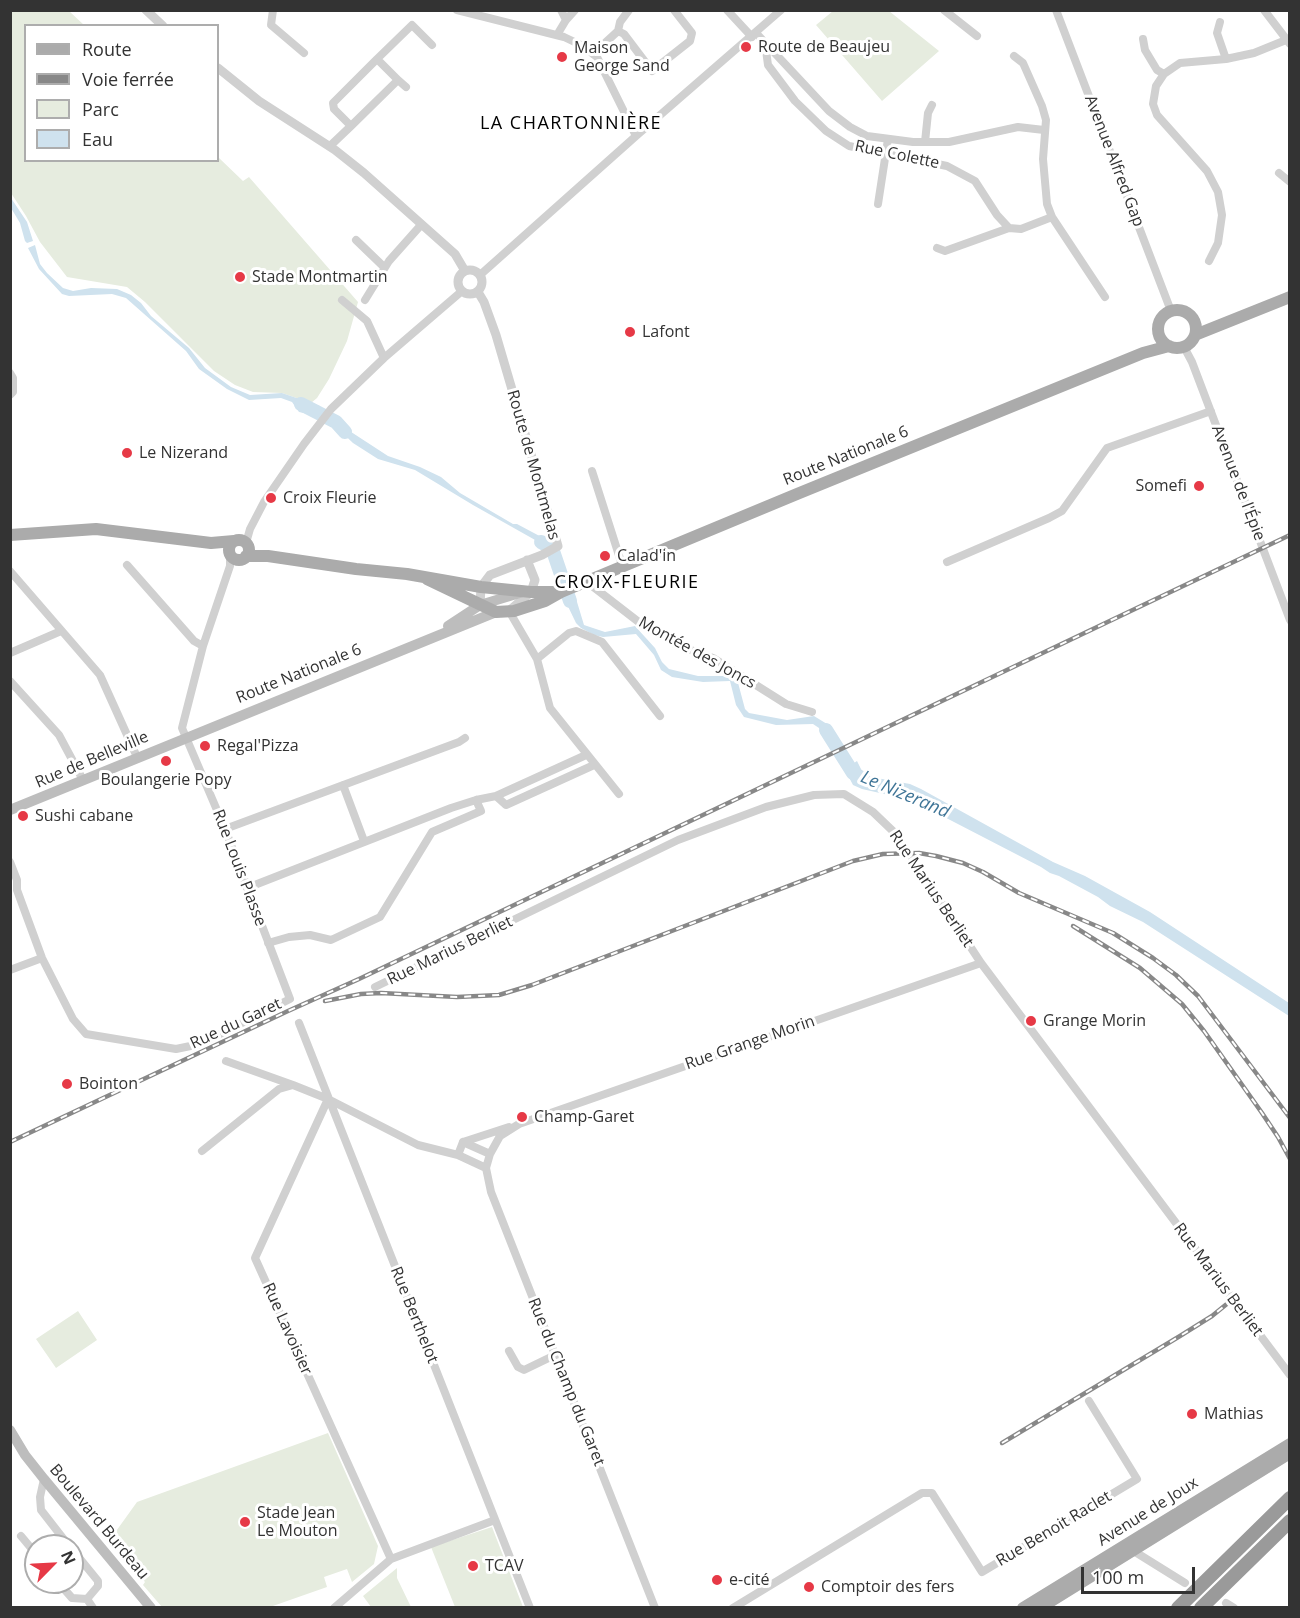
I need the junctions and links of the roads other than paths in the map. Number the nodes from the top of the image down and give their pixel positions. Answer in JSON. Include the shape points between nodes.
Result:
{"nodes":[{"id":1,"x":146,"y":10,"type":"edge"},
{"id":2,"x":273,"y":10,"type":"edge"},
{"id":3,"x":457,"y":10,"type":"edge"},
{"id":4,"x":561,"y":10,"type":"edge"},
{"id":5,"x":575,"y":10,"type":"edge"},
{"id":6,"x":629,"y":10,"type":"edge"},
{"id":7,"x":674,"y":10,"type":"edge"},
{"id":8,"x":727,"y":10,"type":"edge"},
{"id":9,"x":781,"y":10,"type":"edge"},
{"id":10,"x":944,"y":10,"type":"edge"},
{"id":11,"x":1056,"y":10,"type":"edge"},
{"id":12,"x":1264,"y":10,"type":"edge"},
{"id":13,"x":566,"y":20,"type":"junction"},
{"id":14,"x":1220,"y":22,"type":"dead end"},
{"id":15,"x":161,"y":24,"type":"edge"},
{"id":16,"x":618,"y":31,"type":"junction"},
{"id":17,"x":557,"y":35,"type":"junction"},
{"id":18,"x":754,"y":35,"type":"junction"},
{"id":19,"x":977,"y":36,"type":"dead end"},
{"id":20,"x":1143,"y":39,"type":"dead end"},
{"id":21,"x":1288,"y":42,"type":"edge"},
{"id":22,"x":765,"y":43,"type":"junction"},
{"id":23,"x":432,"y":45,"type":"dead end"},
{"id":24,"x":303,"y":53,"type":"dead end"},
{"id":25,"x":593,"y":54,"type":"junction"},
{"id":26,"x":1014,"y":56,"type":"dead end"},
{"id":27,"x":377,"y":59,"type":"junction"},
{"id":28,"x":1226,"y":59,"type":"junction"},
{"id":29,"x":219,"y":69,"type":"edge"},
{"id":30,"x":1164,"y":74,"type":"junction"},
{"id":31,"x":398,"y":80,"type":"junction"},
{"id":32,"x":406,"y":87,"type":"dead end"},
{"id":33,"x":932,"y":105,"type":"dead end"},
{"id":34,"x":351,"y":126,"type":"junction"},
{"id":35,"x":1044,"y":130,"type":"junction"},
{"id":36,"x":636,"y":135,"type":"junction"},
{"id":37,"x":888,"y":139,"type":"junction"},
{"id":38,"x":925,"y":142,"type":"junction"},
{"id":39,"x":330,"y":146,"type":"junction"},
{"id":40,"x":886,"y":153,"type":"junction"},
{"id":41,"x":1279,"y":173,"type":"dead end"},
{"id":42,"x":1290,"y":183,"type":"edge"},
{"id":43,"x":878,"y":204,"type":"dead end"},
{"id":44,"x":1052,"y":217,"type":"junction"},
{"id":45,"x":421,"y":225,"type":"junction"},
{"id":46,"x":1009,"y":228,"type":"junction"},
{"id":47,"x":356,"y":240,"type":"dead end"},
{"id":48,"x":938,"y":248,"type":"dead end"},
{"id":49,"x":1209,"y":261,"type":"dead end"},
{"id":50,"x":384,"y":267,"type":"junction"},
{"id":51,"x":465,"y":272,"type":"junction"},
{"id":52,"x":480,"y":275,"type":"junction"},
{"id":53,"x":462,"y":291,"type":"junction"},
{"id":54,"x":478,"y":292,"type":"junction"},
{"id":55,"x":1105,"y":297,"type":"dead end"},
{"id":56,"x":1290,"y":297,"type":"edge"},
{"id":57,"x":342,"y":300,"type":"dead end"},
{"id":58,"x":365,"y":300,"type":"dead end"},
{"id":59,"x":1171,"y":311,"type":"junction"},
{"id":60,"x":1195,"y":329,"type":"junction"},
{"id":61,"x":1159,"y":334,"type":"junction"},
{"id":62,"x":1168,"y":346,"type":"junction"},
{"id":63,"x":1184,"y":347,"type":"junction"},
{"id":64,"x":1143,"y":353,"type":"junction"},
{"id":65,"x":384,"y":358,"type":"junction"},
{"id":66,"x":10,"y":373,"type":"edge"},
{"id":67,"x":10,"y":395,"type":"edge"},
{"id":68,"x":1211,"y":411,"type":"junction"},
{"id":69,"x":592,"y":471,"type":"dead end"},
{"id":70,"x":10,"y":535,"type":"edge"},
{"id":71,"x":238,"y":551,"type":"junction"},
{"id":72,"x":527,"y":561,"type":"junction"},
{"id":73,"x":947,"y":562,"type":"dead end"},
{"id":74,"x":127,"y":565,"type":"dead end"},
{"id":75,"x":623,"y":568,"type":"junction"},
{"id":76,"x":10,"y":571,"type":"edge"},
{"id":77,"x":427,"y":579,"type":"junction"},
{"id":78,"x":587,"y":582,"type":"junction"},
{"id":79,"x":481,"y":587,"type":"junction"},
{"id":80,"x":527,"y":592,"type":"junction"},
{"id":81,"x":561,"y":592,"type":"junction"},
{"id":82,"x":480,"y":605,"type":"junction"},
{"id":83,"x":509,"y":611,"type":"junction"},
{"id":84,"x":496,"y":612,"type":"junction"},
{"id":85,"x":1290,"y":620,"type":"edge"},
{"id":86,"x":61,"y":631,"type":"junction"},
{"id":87,"x":425,"y":641,"type":"junction"},
{"id":88,"x":203,"y":646,"type":"junction"},
{"id":89,"x":10,"y":652,"type":"edge"},
{"id":90,"x":537,"y":659,"type":"junction"},
{"id":91,"x":10,"y":681,"type":"edge"},
{"id":92,"x":812,"y":712,"type":"dead end"},
{"id":93,"x":660,"y":716,"type":"dead end"},
{"id":94,"x":186,"y":738,"type":"junction"},
{"id":95,"x":465,"y":738,"type":"dead end"},
{"id":96,"x":586,"y":755,"type":"junction"},
{"id":97,"x":137,"y":757,"type":"junction"},
{"id":98,"x":594,"y":765,"type":"junction"},
{"id":99,"x":83,"y":780,"type":"junction"},
{"id":100,"x":344,"y":785,"type":"junction"},
{"id":101,"x":619,"y":794,"type":"dead end"},
{"id":102,"x":496,"y":796,"type":"junction"},
{"id":103,"x":476,"y":800,"type":"junction"},
{"id":104,"x":10,"y":810,"type":"edge"},
{"id":105,"x":225,"y":830,"type":"junction"},
{"id":106,"x":364,"y":841,"type":"junction"},
{"id":107,"x":10,"y":861,"type":"edge"},
{"id":108,"x":247,"y":888,"type":"junction"},
{"id":109,"x":268,"y":943,"type":"junction"},
{"id":110,"x":42,"y":958,"type":"junction"},
{"id":111,"x":981,"y":963,"type":"junction"},
{"id":112,"x":10,"y":970,"type":"edge"},
{"id":113,"x":375,"y":987,"type":"dead end"},
{"id":114,"x":290,"y":999,"type":"joint"},
{"id":115,"x":299,"y":1023,"type":"dead end"},
{"id":116,"x":226,"y":1061,"type":"dead end"},
{"id":117,"x":293,"y":1085,"type":"junction"},
{"id":118,"x":328,"y":1099,"type":"junction"},
{"id":119,"x":519,"y":1124,"type":"junction"},
{"id":120,"x":464,"y":1142,"type":"junction"},
{"id":121,"x":202,"y":1151,"type":"dead end"},
{"id":122,"x":490,"y":1154,"type":"junction"},
{"id":123,"x":458,"y":1155,"type":"junction"},
{"id":124,"x":486,"y":1168,"type":"junction"},
{"id":125,"x":509,"y":1351,"type":"dead end"},
{"id":126,"x":555,"y":1355,"type":"junction"},
{"id":127,"x":1290,"y":1375,"type":"edge"},
{"id":128,"x":1089,"y":1401,"type":"dead end"},
{"id":129,"x":10,"y":1419,"type":"edge"},
{"id":130,"x":10,"y":1428,"type":"edge"},
{"id":131,"x":10,"y":1442,"type":"edge"},
{"id":132,"x":1290,"y":1444,"type":"edge"},
{"id":133,"x":1290,"y":1454,"type":"edge"},
{"id":134,"x":25,"y":1455,"type":"junction"},
{"id":135,"x":44,"y":1479,"type":"junction"},
{"id":136,"x":1216,"y":1494,"type":"junction"},
{"id":137,"x":1290,"y":1498,"type":"edge"},
{"id":138,"x":495,"y":1520,"type":"junction"},
{"id":139,"x":1290,"y":1521,"type":"edge"},
{"id":140,"x":60,"y":1534,"type":"edge"},
{"id":141,"x":21,"y":1536,"type":"dead end"},
{"id":142,"x":24,"y":1540,"type":"edge"},
{"id":143,"x":1130,"y":1547,"type":"junction"},
{"id":144,"x":391,"y":1559,"type":"junction"},
{"id":145,"x":84,"y":1564,"type":"edge"},
{"id":146,"x":1185,"y":1584,"type":"dead end"},
{"id":147,"x":68,"y":1594,"type":"edge"},
{"id":148,"x":87,"y":1599,"type":"junction"},
{"id":149,"x":1226,"y":1604,"type":"dead end"},
{"id":150,"x":93,"y":1608,"type":"edge"},
{"id":151,"x":151,"y":1608,"type":"edge"},
{"id":152,"x":334,"y":1608,"type":"edge"},
{"id":153,"x":530,"y":1608,"type":"edge"},
{"id":154,"x":655,"y":1608,"type":"edge"},
{"id":155,"x":733,"y":1608,"type":"edge"},
{"id":156,"x":1023,"y":1608,"type":"edge"},
{"id":157,"x":1040,"y":1608,"type":"edge"},
{"id":158,"x":1178,"y":1608,"type":"edge"},
{"id":159,"x":1201,"y":1608,"type":"edge"},
{"id":160,"x":1234,"y":1608,"type":"edge"}],
"edges":[{"from":1,"to":15,"type":"street"},
{"from":2,"to":24,"type":"street","via":[[271,26]]},
{"from":3,"to":17,"type":"street"},
{"from":4,"to":13,"type":"street"},
{"from":5,"to":13,"type":"street"},
{"from":6,"to":16,"type":"street"},
{"from":7,"to":16,"type":"street","via":[[692,33],[690,41],[652,71]]},
{"from":8,"to":18,"type":"street"},
{"from":9,"to":18,"type":"street"},
{"from":10,"to":19,"type":"street"},
{"from":11,"to":59,"type":"street","name":"Avenue Alfred Gap"},
{"from":12,"to":21,"type":"street"},
{"from":13,"to":17,"type":"street"},
{"from":14,"to":28,"type":"street","via":[[1217,33]]},
{"from":16,"to":25,"type":"street"},
{"from":17,"to":25,"type":"street"},
{"from":18,"to":22,"type":"street"},
{"from":18,"to":36,"type":"street"},
{"from":20,"to":30,"type":"street","via":[[1157,70]]},
{"from":21,"to":28,"type":"street"},
{"from":22,"to":37,"type":"street","via":[[829,111],[867,136]]},
{"from":22,"to":40,"type":"street","name":"Rue Colette","via":[[768,65],[795,101],[826,130],[849,146]]},
{"from":23,"to":27,"type":"street","via":[[412,25]]},
{"from":25,"to":36,"type":"street","via":[[609,77]]},
{"from":26,"to":35,"type":"street","via":[[1023,63],[1042,106]]},
{"from":27,"to":31,"type":"street"},
{"from":27,"to":34,"type":"street","via":[[333,103]]},
{"from":28,"to":30,"type":"street","via":[[1180,63]]},
{"from":29,"to":39,"type":"street"},
{"from":30,"to":49,"type":"street","via":[[1156,86],[1153,104],[1157,116],[1207,171],[1218,192],[1222,215],[1218,243]]},
{"from":31,"to":32,"type":"street"},
{"from":31,"to":34,"type":"street"},
{"from":33,"to":38,"type":"street"},
{"from":34,"to":39,"type":"street"},
{"from":35,"to":38,"type":"street","via":[[1018,127],[949,142]]},
{"from":35,"to":44,"type":"street","via":[[1046,194]]},
{"from":36,"to":52,"type":"street"},
{"from":37,"to":38,"type":"street"},
{"from":37,"to":40,"type":"street"},
{"from":39,"to":45,"type":"street"},
{"from":40,"to":43,"type":"street"},
{"from":40,"to":46,"type":"street","name":"Rue Colette","via":[[947,166],[975,181]]},
{"from":41,"to":42,"type":"street"},
{"from":44,"to":46,"type":"street","via":[[1021,229]]},
{"from":44,"to":55,"type":"street"},
{"from":45,"to":50,"type":"street"},
{"from":45,"to":51,"type":"street","via":[[455,254]]},
{"from":46,"to":48,"type":"street","via":[[945,251]]},
{"from":47,"to":50,"type":"street"},
{"from":50,"to":58,"type":"street"},
{"from":51,"to":52,"type":"street"},
{"from":51,"to":53,"type":"street","via":[[458,280]]},
{"from":52,"to":54,"type":"street","via":[[482,285]]},
{"from":53,"to":54,"type":"street","via":[[470,295]]},
{"from":53,"to":65,"type":"street"},
{"from":54,"to":72,"type":"street","name":"Route de Montmelas","via":[[496,335],[558,546]]},
{"from":56,"to":60,"type":"main road"},
{"from":57,"to":65,"type":"street","via":[[367,321]]},
{"from":59,"to":60,"type":"main road","via":[[1183,311],[1192,318]]},
{"from":59,"to":61,"type":"main road","via":[[1159,323]]},
{"from":60,"to":63,"type":"main road"},
{"from":61,"to":62,"type":"main road"},
{"from":61,"to":64,"type":"main road","name":"Route Nationale 6"},
{"from":62,"to":63,"type":"main road"},
{"from":62,"to":64,"type":"main road","name":"Route Nationale 6"},
{"from":63,"to":68,"type":"street","name":"Avenue de l'Épie"},
{"from":64,"to":75,"type":"main road","name":"Route Nationale 6"},
{"from":65,"to":71,"type":"street","via":[[319,424],[264,502]]},
{"from":66,"to":67,"type":"street"},
{"from":68,"to":73,"type":"street","via":[[1107,448],[1062,511]]},
{"from":68,"to":85,"type":"street","name":"Avenue de l'Épie"},
{"from":69,"to":75,"type":"street"},
{"from":70,"to":71,"type":"main road","via":[[96,529],[211,543]]},
{"from":71,"to":77,"type":"main road"},
{"from":71,"to":88,"type":"street"},
{"from":72,"to":79,"type":"street","name":"Route de Montmelas","via":[[490,575]]},
{"from":72,"to":80,"type":"street","via":[[535,580]]},
{"from":74,"to":88,"type":"street","via":[[194,642]]},
{"from":75,"to":78,"type":"main road","name":"Route Nationale 6"},
{"from":76,"to":86,"type":"street"},
{"from":77,"to":79,"type":"main road"},
{"from":77,"to":82,"type":"main road"},
{"from":78,"to":81,"type":"main road","name":"Route Nationale 6"},
{"from":78,"to":92,"type":"street","name":"Montée des Joncs","via":[[640,623],[677,645],[713,658],[786,704]]},
{"from":79,"to":80,"type":"main road"},
{"from":79,"to":82,"type":"street"},
{"from":80,"to":81,"type":"main road","name":"Route Nationale 6"},
{"from":80,"to":82,"type":"main road","name":"Route Nationale 6"},
{"from":80,"to":83,"type":"street"},
{"from":81,"to":83,"type":"main road","name":"Route Nationale 6"},
{"from":82,"to":84,"type":"main road"},
{"from":82,"to":87,"type":"main road","name":"Route Nationale 6"},
{"from":83,"to":84,"type":"main road","name":"Route Nationale 6"},
{"from":83,"to":90,"type":"street"},
{"from":84,"to":87,"type":"main road","name":"Route Nationale 6"},
{"from":86,"to":89,"type":"street"},
{"from":86,"to":97,"type":"street","via":[[100,675]]},
{"from":87,"to":94,"type":"main road","name":"Route Nationale 6"},
{"from":88,"to":94,"type":"street","via":[[182,728]]},
{"from":90,"to":93,"type":"street","via":[[576,631],[602,642]]},
{"from":90,"to":96,"type":"street","via":[[550,708]]},
{"from":91,"to":99,"type":"street","via":[[59,735]]},
{"from":94,"to":97,"type":"main road","name":"Rue de Belleville"},
{"from":94,"to":105,"type":"street","name":"Rue Louis Plasse"},
{"from":95,"to":100,"type":"street"},
{"from":96,"to":98,"type":"street"},
{"from":96,"to":102,"type":"street"},
{"from":97,"to":99,"type":"main road","name":"Rue de Belleville"},
{"from":98,"to":101,"type":"street"},
{"from":98,"to":102,"type":"street","via":[[506,806]]},
{"from":99,"to":104,"type":"main road","name":"Rue de Belleville"},
{"from":100,"to":105,"type":"street"},
{"from":100,"to":106,"type":"street"},
{"from":102,"to":103,"type":"street"},
{"from":103,"to":106,"type":"street"},
{"from":103,"to":109,"type":"street","via":[[481,811],[432,832],[380,917],[331,940],[310,935]]},
{"from":105,"to":108,"type":"street","name":"Rue Louis Plasse"},
{"from":106,"to":108,"type":"street"},
{"from":107,"to":110,"type":"street","name":"Rue du Garet"},
{"from":108,"to":109,"type":"street","name":"Rue Louis Plasse"},
{"from":109,"to":114,"type":"street","name":"Rue Louis Plasse"},
{"from":110,"to":112,"type":"street"},
{"from":110,"to":114,"type":"street","name":"Rue du Garet","via":[[73,1019],[86,1034],[177,1049],[200,1044]]},
{"from":111,"to":113,"type":"street","name":"Rue Marius Berliet","via":[[897,835],[873,812],[844,794],[814,795],[766,807],[678,840]]},
{"from":111,"to":119,"type":"street","name":"Rue Grange Morin"},
{"from":111,"to":127,"type":"street","name":"Rue Marius Berliet"},
{"from":115,"to":118,"type":"street","name":"Rue Berthelot"},
{"from":116,"to":117,"type":"street"},
{"from":117,"to":118,"type":"street"},
{"from":117,"to":121,"type":"street","via":[[279,1089]]},
{"from":118,"to":123,"type":"street","via":[[418,1145]]},
{"from":118,"to":138,"type":"street","name":"Rue Berthelot"},
{"from":118,"to":144,"type":"street","name":"Rue Lavoisier","via":[[255,1258]]},
{"from":119,"to":120,"type":"street","name":"Rue Grange Morin"},
{"from":119,"to":122,"type":"street","name":"Rue Grange Morin","via":[[500,1136]]},
{"from":120,"to":122,"type":"street"},
{"from":120,"to":123,"type":"street"},
{"from":122,"to":124,"type":"street","name":"Rue du Champ du Garet"},
{"from":123,"to":124,"type":"street"},
{"from":124,"to":126,"type":"street","name":"Rue du Champ du Garet","via":[[491,1192]]},
{"from":125,"to":126,"type":"street","via":[[524,1370]]},
{"from":126,"to":154,"type":"street","name":"Rue du Champ du Garet"},
{"from":128,"to":155,"type":"street","name":"Rue Benoit Raclet","via":[[1137,1479],[982,1572],[932,1493],[922,1494]]},
{"from":129,"to":130,"type":"main road","name":"Boulevard Burdeau"},
{"from":130,"to":134,"type":"main road","name":"Boulevard Burdeau"},
{"from":131,"to":134,"type":"main road","name":"Boulevard Burdeau"},
{"from":132,"to":136,"type":"main road","name":"Avenue de Joux"},
{"from":133,"to":136,"type":"main road","name":"Avenue de Joux"},
{"from":134,"to":135,"type":"main road","name":"Boulevard Burdeau"},
{"from":135,"to":140,"type":"street","via":[[41,1510]]},
{"from":135,"to":151,"type":"main road","name":"Boulevard Burdeau"},
{"from":136,"to":143,"type":"main road","name":"Avenue de Joux"},
{"from":137,"to":158,"type":"highway"},
{"from":138,"to":144,"type":"street"},
{"from":138,"to":153,"type":"street","name":"Rue Berthelot"},
{"from":139,"to":159,"type":"highway"},
{"from":141,"to":142,"type":"street"},
{"from":143,"to":146,"type":"street"},
{"from":143,"to":156,"type":"main road","name":"Avenue de Joux"},
{"from":143,"to":157,"type":"main road","name":"Avenue de Joux"},
{"from":144,"to":152,"type":"street"},
{"from":145,"to":148,"type":"street","via":[[98,1581]]},
{"from":147,"to":148,"type":"street","via":[[72,1599]]},
{"from":148,"to":150,"type":"street"},
{"from":149,"to":160,"type":"street"}]}
